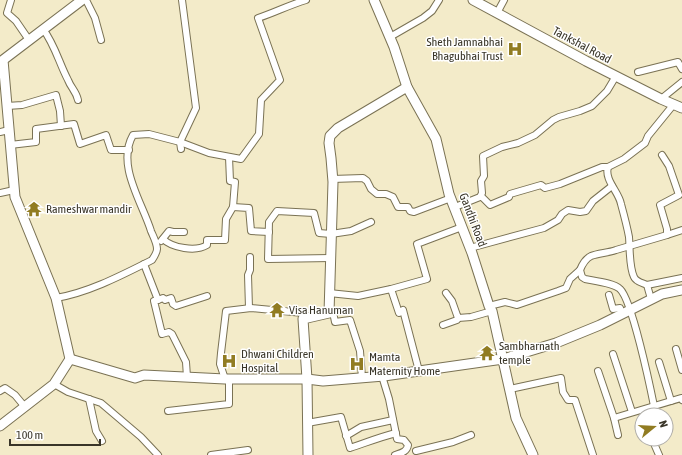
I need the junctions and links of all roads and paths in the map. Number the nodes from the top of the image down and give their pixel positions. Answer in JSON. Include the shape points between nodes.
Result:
{"nodes":[{"id":1,"x":11,"y":0,"type":"edge"},
{"id":2,"x":82,"y":0,"type":"edge"},
{"id":3,"x":86,"y":0,"type":"edge"},
{"id":4,"x":182,"y":0,"type":"edge"},
{"id":5,"x":306,"y":0,"type":"edge"},
{"id":6,"x":374,"y":0,"type":"edge"},
{"id":7,"x":439,"y":0,"type":"edge"},
{"id":8,"x":473,"y":0,"type":"edge"},
{"id":9,"x":504,"y":0,"type":"edge"},
{"id":10,"x":497,"y":13,"type":"junction"},
{"id":11,"x":43,"y":29,"type":"junction"},
{"id":12,"x":390,"y":37,"type":"junction"},
{"id":13,"x":29,"y":40,"type":"junction"},
{"id":14,"x":101,"y":40,"type":"dead end"},
{"id":15,"x":1,"y":60,"type":"edge"},
{"id":16,"x":682,"y":69,"type":"edge"},
{"id":17,"x":638,"y":72,"type":"dead end"},
{"id":18,"x":616,"y":76,"type":"junction"},
{"id":19,"x":682,"y":82,"type":"edge"},
{"id":20,"x":407,"y":87,"type":"junction"},
{"id":21,"x":661,"y":99,"type":"junction"},
{"id":22,"x":78,"y":100,"type":"dead end"},
{"id":23,"x":7,"y":106,"type":"junction"},
{"id":24,"x":678,"y":106,"type":"edge"},
{"id":25,"x":61,"y":126,"type":"junction"},
{"id":26,"x":4,"y":131,"type":"edge"},
{"id":27,"x":180,"y":142,"type":"junction"},
{"id":28,"x":10,"y":144,"type":"junction"},
{"id":29,"x":180,"y":149,"type":"dead end"},
{"id":30,"x":129,"y":150,"type":"junction"},
{"id":31,"x":662,"y":155,"type":"dead end"},
{"id":32,"x":229,"y":157,"type":"junction"},
{"id":33,"x":608,"y":167,"type":"junction"},
{"id":34,"x":332,"y":179,"type":"junction"},
{"id":35,"x":612,"y":186,"type":"junction"},
{"id":36,"x":14,"y":190,"type":"junction"},
{"id":37,"x":0,"y":193,"type":"edge"},
{"id":38,"x":481,"y":196,"type":"junction"},
{"id":39,"x":453,"y":203,"type":"junction"},
{"id":40,"x":233,"y":208,"type":"junction"},
{"id":41,"x":371,"y":222,"type":"dead end"},
{"id":42,"x":462,"y":227,"type":"junction"},
{"id":43,"x":682,"y":230,"type":"edge"},
{"id":44,"x":184,"y":232,"type":"dead end"},
{"id":45,"x":269,"y":232,"type":"junction"},
{"id":46,"x":331,"y":234,"type":"junction"},
{"id":47,"x":667,"y":235,"type":"junction"},
{"id":48,"x":163,"y":239,"type":"junction"},
{"id":49,"x":155,"y":244,"type":"junction"},
{"id":50,"x":629,"y":245,"type":"junction"},
{"id":51,"x":470,"y":248,"type":"junction"},
{"id":52,"x":250,"y":257,"type":"dead end"},
{"id":53,"x":331,"y":258,"type":"junction"},
{"id":54,"x":144,"y":264,"type":"junction"},
{"id":55,"x":580,"y":270,"type":"junction"},
{"id":56,"x":682,"y":278,"type":"edge"},
{"id":57,"x":647,"y":285,"type":"junction"},
{"id":58,"x":392,"y":289,"type":"junction"},
{"id":59,"x":682,"y":290,"type":"edge"},
{"id":60,"x":329,"y":293,"type":"junction"},
{"id":61,"x":446,"y":293,"type":"dead end"},
{"id":62,"x":609,"y":295,"type":"dead end"},
{"id":63,"x":208,"y":296,"type":"dead end"},
{"id":64,"x":56,"y":298,"type":"junction"},
{"id":65,"x":651,"y":299,"type":"junction"},
{"id":66,"x":158,"y":300,"type":"junction"},
{"id":67,"x":249,"y":308,"type":"junction"},
{"id":68,"x":490,"y":308,"type":"junction"},
{"id":69,"x":329,"y":312,"type":"junction"},
{"id":70,"x":626,"y":312,"type":"junction"},
{"id":71,"x":458,"y":318,"type":"junction"},
{"id":72,"x":303,"y":319,"type":"junction"},
{"id":73,"x":443,"y":325,"type":"dead end"},
{"id":74,"x":676,"y":349,"type":"dead end"},
{"id":75,"x":613,"y":354,"type":"dead end"},
{"id":76,"x":70,"y":359,"type":"junction"},
{"id":77,"x":503,"y":359,"type":"junction"},
{"id":78,"x":659,"y":362,"type":"dead end"},
{"id":79,"x":682,"y":370,"type":"edge"},
{"id":80,"x":419,"y":371,"type":"junction"},
{"id":81,"x":598,"y":371,"type":"dead end"},
{"id":82,"x":382,"y":376,"type":"junction"},
{"id":83,"x":187,"y":377,"type":"junction"},
{"id":84,"x":362,"y":378,"type":"junction"},
{"id":85,"x":227,"y":379,"type":"junction"},
{"id":86,"x":307,"y":379,"type":"junction"},
{"id":87,"x":54,"y":384,"type":"junction"},
{"id":88,"x":510,"y":389,"type":"junction"},
{"id":89,"x":0,"y":391,"type":"edge"},
{"id":90,"x":682,"y":398,"type":"edge"},
{"id":91,"x":89,"y":399,"type":"junction"},
{"id":92,"x":671,"y":401,"type":"junction"},
{"id":93,"x":654,"y":406,"type":"joint"},
{"id":94,"x":25,"y":407,"type":"junction"},
{"id":95,"x":168,"y":410,"type":"dead end"},
{"id":96,"x":632,"y":412,"type":"joint"},
{"id":97,"x":614,"y":418,"type":"junction"},
{"id":98,"x":393,"y":420,"type":"junction"},
{"id":99,"x":307,"y":423,"type":"junction"},
{"id":100,"x":0,"y":426,"type":"edge"},
{"id":101,"x":396,"y":433,"type":"junction"},
{"id":102,"x":471,"y":435,"type":"dead end"},
{"id":103,"x":618,"y":435,"type":"dead end"},
{"id":104,"x":346,"y":436,"type":"junction"},
{"id":105,"x":102,"y":441,"type":"dead end"},
{"id":106,"x":408,"y":445,"type":"junction"},
{"id":107,"x":248,"y":450,"type":"dead end"},
{"id":108,"x":418,"y":453,"type":"edge"},
{"id":109,"x":158,"y":455,"type":"edge"},
{"id":110,"x":211,"y":455,"type":"edge"},
{"id":111,"x":308,"y":455,"type":"edge"},
{"id":112,"x":395,"y":455,"type":"edge"},
{"id":113,"x":533,"y":455,"type":"edge"},
{"id":114,"x":593,"y":455,"type":"edge"}],
"edges":[{"from":1,"to":13,"type":"street","via":[[7,13]]},
{"from":2,"to":11,"type":"street"},
{"from":3,"to":14,"type":"street","via":[[95,18]]},
{"from":4,"to":27,"type":"street","via":[[196,108]]},
{"from":5,"to":32,"type":"street","via":[[258,18],[280,80],[261,100],[259,134],[241,160]]},
{"from":6,"to":12,"type":"street","name":"Gandhi Road"},
{"from":7,"to":12,"type":"street","via":[[432,11],[423,18]]},
{"from":8,"to":10,"type":"street","name":"Tankshal Road"},
{"from":9,"to":10,"type":"street"},
{"from":10,"to":18,"type":"street","name":"Tankshal Road"},
{"from":11,"to":13,"type":"street"},
{"from":11,"to":22,"type":"street"},
{"from":12,"to":20,"type":"street","name":"Gandhi Road"},
{"from":13,"to":15,"type":"street"},
{"from":15,"to":23,"type":"street"},
{"from":16,"to":17,"type":"street","via":[[678,62]]},
{"from":18,"to":21,"type":"street","name":"Tankshal Road"},
{"from":18,"to":38,"type":"street","via":[[607,91],[592,106],[559,117],[535,135],[484,156]]},
{"from":19,"to":21,"type":"street"},
{"from":20,"to":34,"type":"street","via":[[338,128],[330,136]]},
{"from":20,"to":39,"type":"street","name":"Gandhi Road","via":[[436,139]]},
{"from":21,"to":24,"type":"street","name":"Tankshal Road"},
{"from":23,"to":25,"type":"street","via":[[22,105],[56,95]]},
{"from":23,"to":26,"type":"street"},
{"from":24,"to":33,"type":"street","via":[[648,136],[645,143]]},
{"from":25,"to":28,"type":"street","via":[[36,129],[36,142]]},
{"from":25,"to":30,"type":"street","via":[[74,124],[80,144],[106,135],[111,150]]},
{"from":26,"to":28,"type":"street"},
{"from":27,"to":29,"type":"street"},
{"from":27,"to":30,"type":"street","via":[[149,134],[133,135]]},
{"from":27,"to":32,"type":"street","via":[[209,153]]},
{"from":28,"to":36,"type":"street"},
{"from":30,"to":49,"type":"street","via":[[128,168]]},
{"from":31,"to":47,"type":"street","via":[[669,166],[679,195],[660,205]]},
{"from":32,"to":40,"type":"street","via":[[230,181],[235,182]]},
{"from":33,"to":35,"type":"street","via":[[606,171]]},
{"from":33,"to":38,"type":"street","via":[[602,167],[560,184],[545,188],[541,185],[510,194],[509,197],[490,206]]},
{"from":34,"to":39,"type":"street","via":[[363,178],[377,194],[393,197],[398,207],[408,207],[414,212]]},
{"from":34,"to":46,"type":"street"},
{"from":35,"to":50,"type":"street","via":[[621,202]]},
{"from":35,"to":51,"type":"street","via":[[592,201],[586,211],[568,210],[544,228]]},
{"from":36,"to":37,"type":"street"},
{"from":36,"to":64,"type":"street"},
{"from":38,"to":39,"type":"street"},
{"from":39,"to":42,"type":"street","name":"Gandhi Road"},
{"from":40,"to":45,"type":"street","via":[[249,208],[252,231]]},
{"from":40,"to":48,"type":"street","via":[[226,218],[225,240],[207,240],[207,246],[203,248],[190,248],[177,247]]},
{"from":41,"to":46,"type":"street","via":[[350,231]]},
{"from":42,"to":51,"type":"street","name":"Gandhi Road"},
{"from":42,"to":58,"type":"street","via":[[417,244],[427,279]]},
{"from":43,"to":47,"type":"street"},
{"from":44,"to":48,"type":"street","via":[[169,230]]},
{"from":45,"to":46,"type":"street","via":[[269,222],[277,211],[314,213],[319,233]]},
{"from":45,"to":53,"type":"street","via":[[268,259]]},
{"from":46,"to":53,"type":"street"},
{"from":47,"to":50,"type":"street"},
{"from":48,"to":49,"type":"street"},
{"from":49,"to":54,"type":"street","via":[[157,248],[152,260]]},
{"from":50,"to":55,"type":"street","via":[[592,256],[585,261]]},
{"from":50,"to":57,"type":"street","via":[[634,277]]},
{"from":51,"to":68,"type":"street","name":"Gandhi Road"},
{"from":52,"to":67,"type":"street"},
{"from":53,"to":60,"type":"street"},
{"from":54,"to":64,"type":"street","via":[[70,296]]},
{"from":54,"to":66,"type":"street"},
{"from":55,"to":68,"type":"street","via":[[570,279],[566,288],[517,305],[505,302]]},
{"from":55,"to":70,"type":"street","via":[[585,279],[616,286],[622,290]]},
{"from":56,"to":57,"type":"street"},
{"from":57,"to":65,"type":"street"},
{"from":58,"to":60,"type":"street","via":[[358,296]]},
{"from":58,"to":80,"type":"street","via":[[399,313],[403,310]]},
{"from":59,"to":65,"type":"street"},
{"from":60,"to":69,"type":"street"},
{"from":61,"to":71,"type":"street"},
{"from":62,"to":70,"type":"street","via":[[613,309],[620,308]]},
{"from":63,"to":66,"type":"street","via":[[176,306],[171,298]]},
{"from":64,"to":76,"type":"street"},
{"from":65,"to":70,"type":"street"},
{"from":66,"to":83,"type":"street","via":[[154,301],[162,334],[172,334],[186,362]]},
{"from":67,"to":72,"type":"street","via":[[303,313]]},
{"from":67,"to":85,"type":"street","via":[[226,311],[220,364]]},
{"from":68,"to":71,"type":"street","via":[[471,317]]},
{"from":68,"to":77,"type":"street","name":"Gandhi Road"},
{"from":69,"to":72,"type":"street"},
{"from":69,"to":84,"type":"street","via":[[333,312],[335,322],[350,320],[360,351]]},
{"from":70,"to":77,"type":"street","via":[[556,343]]},
{"from":70,"to":93,"type":"street"},
{"from":71,"to":73,"type":"street"},
{"from":72,"to":86,"type":"street"},
{"from":74,"to":79,"type":"street"},
{"from":75,"to":96,"type":"street"},
{"from":76,"to":83,"type":"street","via":[[135,378],[144,375]]},
{"from":76,"to":87,"type":"street"},
{"from":77,"to":80,"type":"street"},
{"from":77,"to":88,"type":"street","name":"Gandhi Road"},
{"from":78,"to":92,"type":"street"},
{"from":80,"to":82,"type":"street"},
{"from":81,"to":97,"type":"street"},
{"from":82,"to":84,"type":"street"},
{"from":82,"to":98,"type":"street"},
{"from":83,"to":85,"type":"street"},
{"from":84,"to":86,"type":"street","via":[[323,381]]},
{"from":85,"to":86,"type":"street"},
{"from":85,"to":95,"type":"street","via":[[229,404]]},
{"from":86,"to":99,"type":"street"},
{"from":87,"to":91,"type":"street"},
{"from":87,"to":94,"type":"street"},
{"from":88,"to":113,"type":"street","name":"Gandhi Road","via":[[516,418]]},
{"from":88,"to":114,"type":"street","via":[[560,378],[568,400],[575,400]]},
{"from":89,"to":94,"type":"street","via":[[5,388]]},
{"from":90,"to":92,"type":"street"},
{"from":91,"to":105,"type":"street","via":[[96,430]]},
{"from":91,"to":109,"type":"street","via":[[111,410]]},
{"from":92,"to":93,"type":"street"},
{"from":94,"to":100,"type":"street"},
{"from":96,"to":97,"type":"street"},
{"from":97,"to":103,"type":"street"},
{"from":98,"to":101,"type":"street"},
{"from":98,"to":104,"type":"street","via":[[360,427]]},
{"from":99,"to":104,"type":"street","via":[[341,417]]},
{"from":99,"to":111,"type":"street"},
{"from":101,"to":104,"type":"street","via":[[350,448]]},
{"from":101,"to":106,"type":"street","via":[[397,439],[404,440]]},
{"from":102,"to":108,"type":"street"},
{"from":106,"to":108,"type":"street"},
{"from":106,"to":112,"type":"street","via":[[408,449]]},
{"from":107,"to":110,"type":"street"}]}
